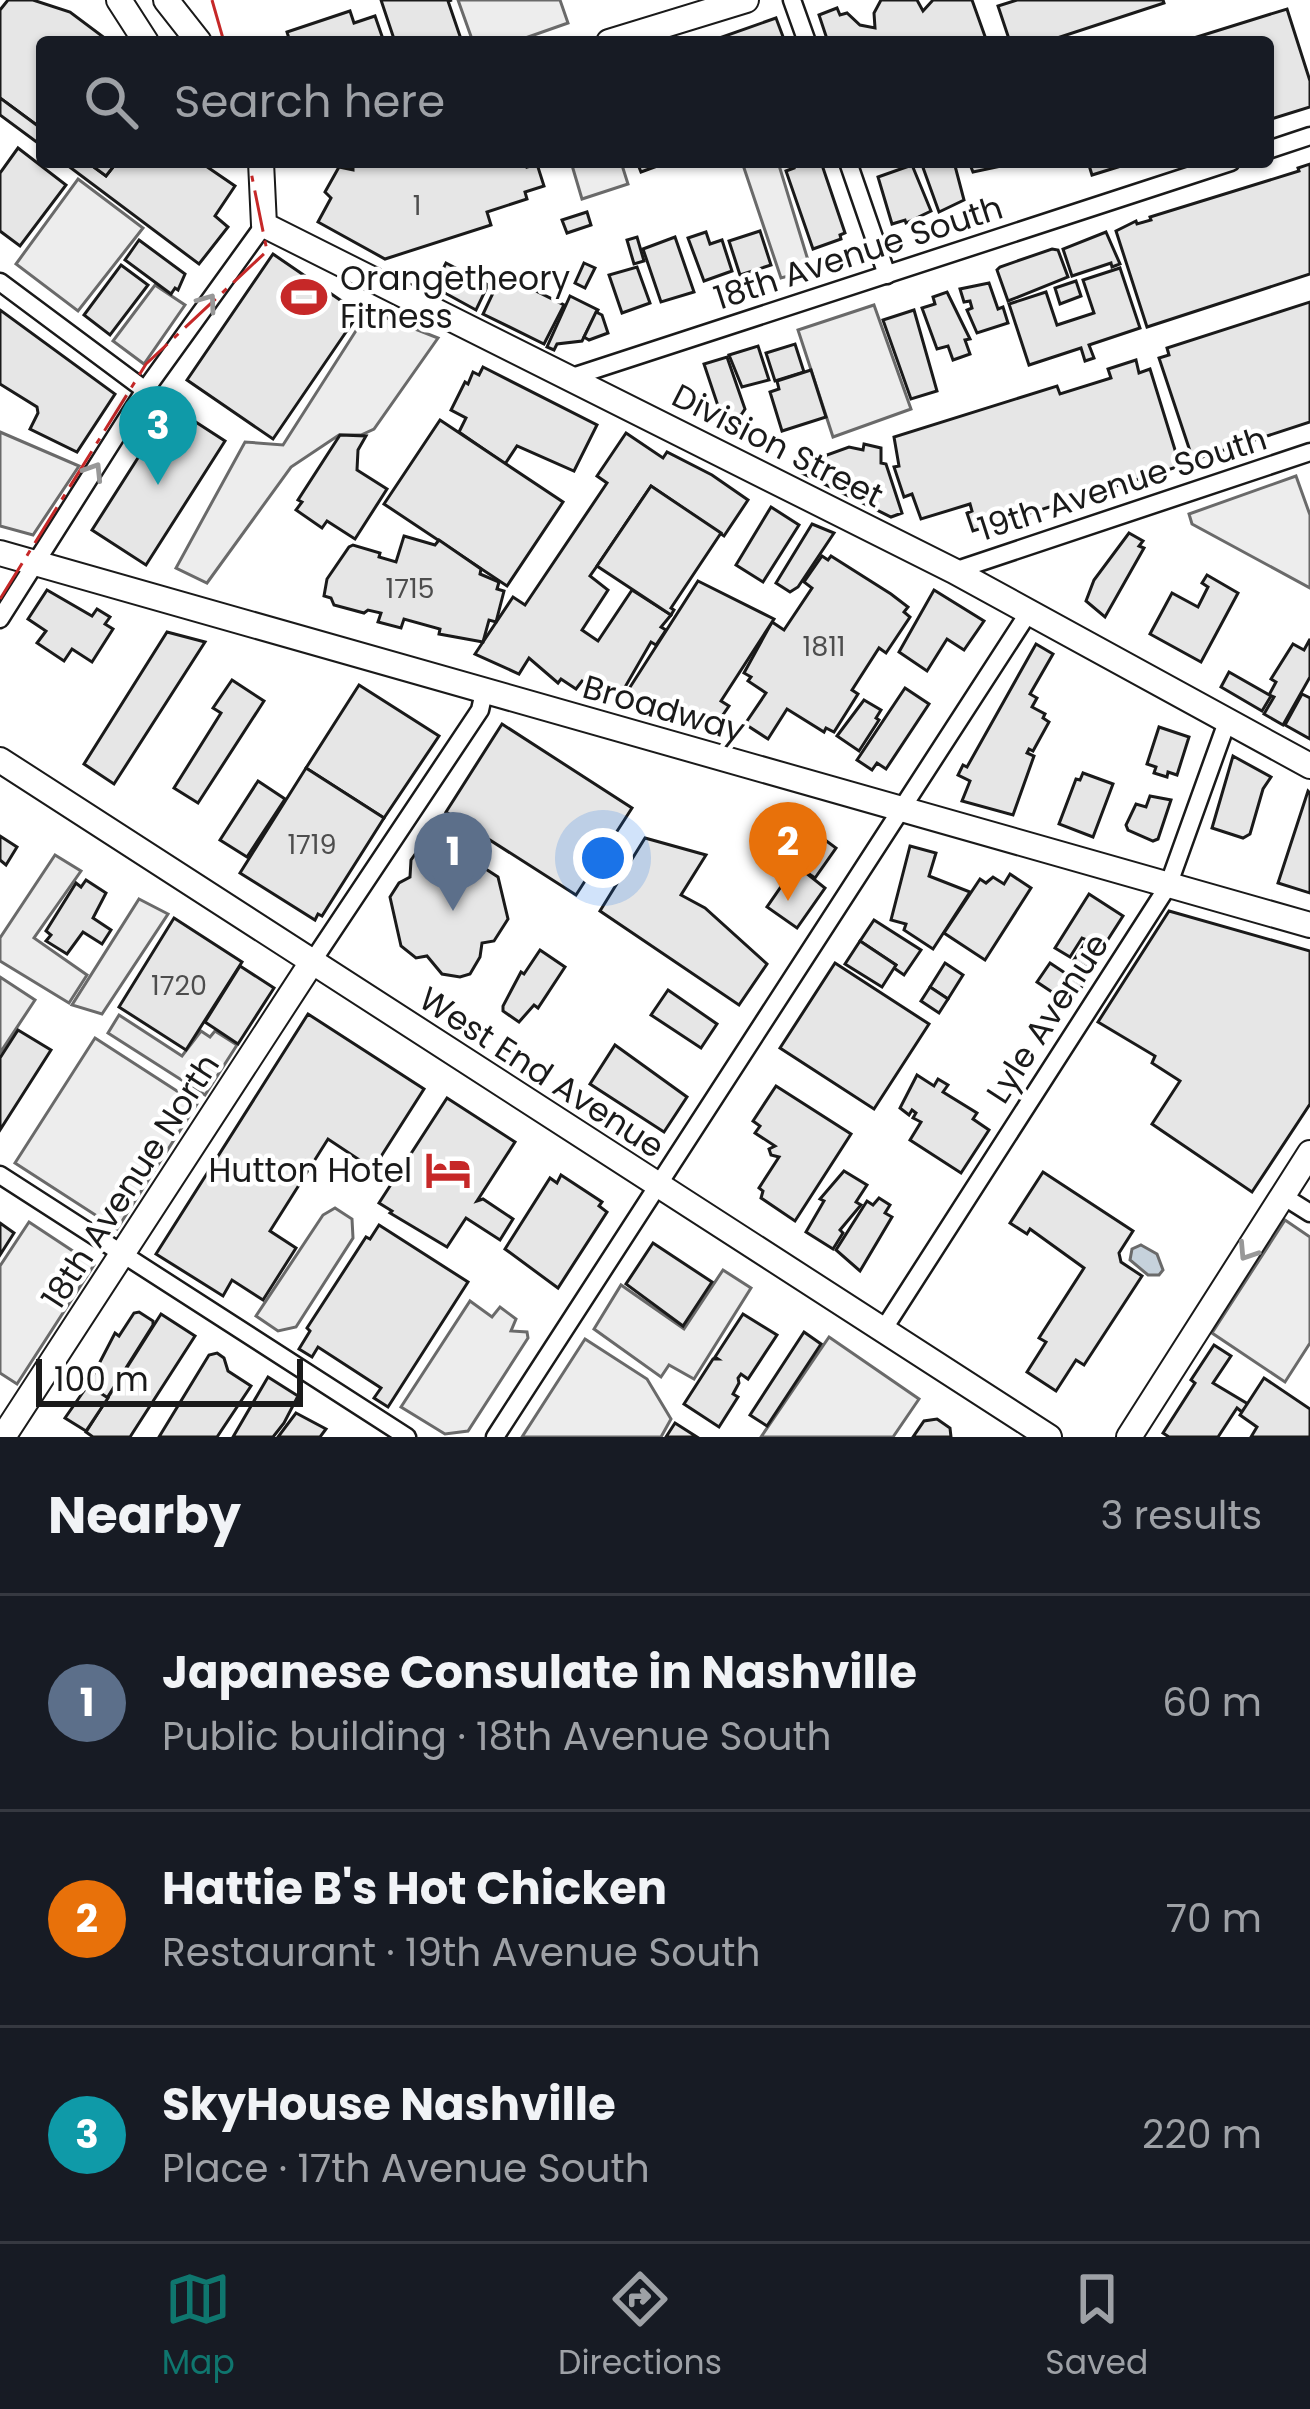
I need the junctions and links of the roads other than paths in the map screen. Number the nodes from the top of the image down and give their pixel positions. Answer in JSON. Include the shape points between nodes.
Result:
{"nodes":[{"id":1,"x":119,"y":0,"type":"edge"},
{"id":2,"x":166,"y":0,"type":"edge"},
{"id":3,"x":746,"y":0,"type":"edge"},
{"id":4,"x":792,"y":0,"type":"edge"},
{"id":5,"x":142,"y":36,"type":"edge"},
{"id":6,"x":194,"y":36,"type":"edge"},
{"id":7,"x":629,"y":36,"type":"edge"},
{"id":8,"x":805,"y":36,"type":"edge"},
{"id":9,"x":1310,"y":136,"type":"edge"},
{"id":10,"x":1274,"y":148,"type":"edge"},
{"id":11,"x":261,"y":168,"type":"edge"},
{"id":12,"x":850,"y":168,"type":"edge"},
{"id":13,"x":1213,"y":168,"type":"edge"},
{"id":14,"x":265,"y":225,"type":"junction"},
{"id":15,"x":887,"y":274,"type":"junction"},
{"id":16,"x":0,"y":282,"type":"edge"},
{"id":17,"x":572,"y":376,"type":"junction"},
{"id":18,"x":145,"y":390,"type":"junction"},
{"id":19,"x":1310,"y":452,"type":"edge"},
{"id":20,"x":0,"y":553,"type":"edge"},
{"id":21,"x":36,"y":563,"type":"junction"},
{"id":22,"x":954,"y":571,"type":"junction"},
{"id":23,"x":1029,"y":612,"type":"junction"},
{"id":24,"x":0,"y":619,"type":"edge"},
{"id":25,"x":484,"y":692,"type":"junction"},
{"id":26,"x":1227,"y":722,"type":"junction"},
{"id":27,"x":0,"y":760,"type":"edge"},
{"id":28,"x":1310,"y":766,"type":"edge"},
{"id":29,"x":902,"y":808,"type":"junction"},
{"id":30,"x":1168,"y":886,"type":"junction"},
{"id":31,"x":1310,"y":925,"type":"edge"},
{"id":32,"x":312,"y":962,"type":"junction"},
{"id":33,"x":1310,"y":1153,"type":"edge"},
{"id":34,"x":0,"y":1175,"type":"edge"},
{"id":35,"x":655,"y":1185,"type":"junction"},
{"id":36,"x":1283,"y":1196,"type":"junction"},
{"id":37,"x":1310,"y":1214,"type":"edge"},
{"id":38,"x":122,"y":1253,"type":"junction"},
{"id":39,"x":883,"y":1330,"type":"junction"},
{"id":40,"x":3,"y":1437,"type":"edge"},
{"id":41,"x":407,"y":1437,"type":"edge"},
{"id":42,"x":495,"y":1437,"type":"edge"},
{"id":43,"x":1048,"y":1437,"type":"edge"},
{"id":44,"x":1129,"y":1437,"type":"edge"}],
"edges":[{"from":1,"to":5,"type":"main road"},
{"from":2,"to":6,"type":"main road"},
{"from":3,"to":7,"type":"main road"},
{"from":4,"to":8,"type":"street"},
{"from":9,"to":10,"type":"street"},
{"from":11,"to":14,"type":"main road"},
{"from":12,"to":15,"type":"street"},
{"from":13,"to":15,"type":"street","name":"18th Avenue South"},
{"from":14,"to":17,"type":"main road","name":"Division Street"},
{"from":18,"to":14,"type":"street","one_way":true},
{"from":15,"to":17,"type":"street","name":"18th Avenue South"},
{"from":16,"to":18,"type":"street"},
{"from":17,"to":22,"type":"main road","name":"Division Street"},
{"from":21,"to":18,"type":"street","one_way":true},
{"from":19,"to":22,"type":"street","name":"19th Avenue South"},
{"from":20,"to":21,"type":"main road","name":"Broadway"},
{"from":21,"to":24,"type":"street"},
{"from":21,"to":25,"type":"main road","name":"Broadway"},
{"from":22,"to":23,"type":"main road","name":"Division Street"},
{"from":23,"to":26,"type":"main road","name":"Division Street"},
{"from":23,"to":29,"type":"street"},
{"from":25,"to":29,"type":"main road","name":"Broadway"},
{"from":25,"to":32,"type":"street"},
{"from":26,"to":28,"type":"main road","name":"Division Street"},
{"from":26,"to":30,"type":"street","name":"Lyle Avenue"},
{"from":27,"to":32,"type":"main road","name":"West End Avenue"},
{"from":29,"to":30,"type":"main road","name":"Broadway"},
{"from":29,"to":35,"type":"street"},
{"from":30,"to":31,"type":"main road","name":"Broadway"},
{"from":30,"to":39,"type":"street","name":"Lyle Avenue"},
{"from":32,"to":35,"type":"main road","name":"West End Avenue"},
{"from":32,"to":38,"type":"main road","name":"18th Avenue North"},
{"from":33,"to":36,"type":"main road"},
{"from":34,"to":38,"type":"street"},
{"from":35,"to":39,"type":"main road","name":"West End Avenue"},
{"from":35,"to":42,"type":"street"},
{"from":36,"to":37,"type":"street"},
{"from":36,"to":44,"type":"main road","one_way":true},
{"from":38,"to":40,"type":"main road","name":"18th Avenue North"},
{"from":38,"to":41,"type":"street"},
{"from":39,"to":43,"type":"main road","name":"West End Avenue"}]}
